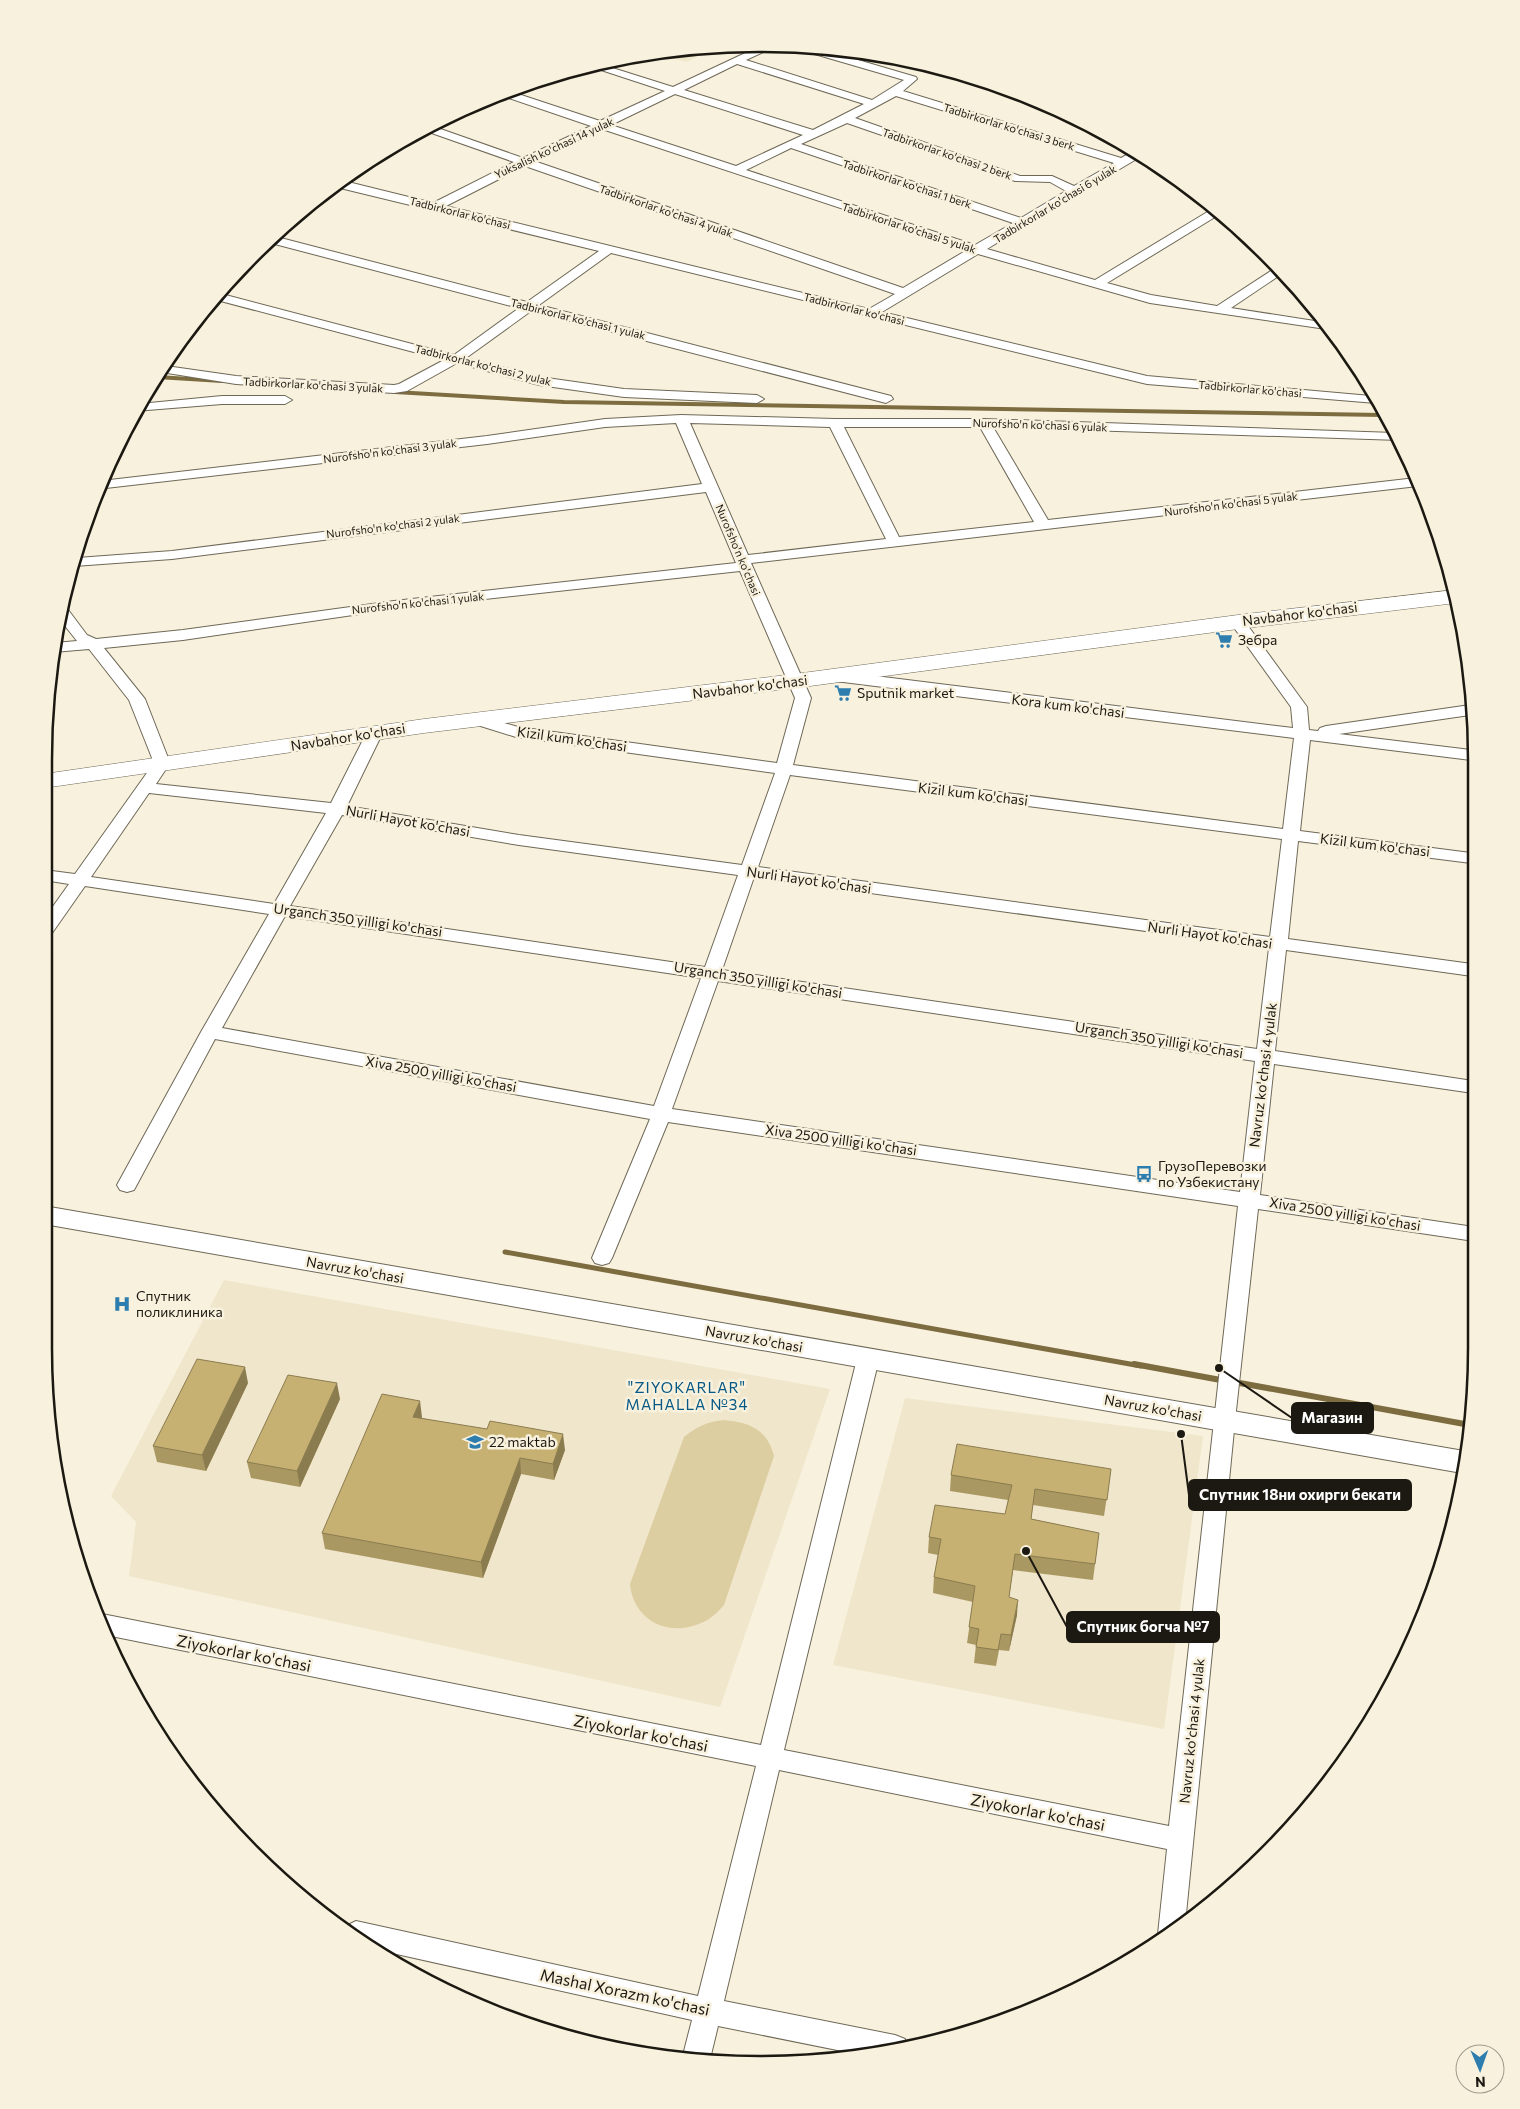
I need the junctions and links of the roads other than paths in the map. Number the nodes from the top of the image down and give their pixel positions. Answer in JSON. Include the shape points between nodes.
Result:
{"nodes":[{"id":1,"x":755,"y":52,"type":"edge"},
{"id":2,"x":837,"y":57,"type":"edge"},
{"id":3,"x":737,"y":61,"type":"junction"},
{"id":4,"x":607,"y":70,"type":"edge"},
{"id":5,"x":673,"y":90,"type":"junction"},
{"id":6,"x":895,"y":92,"type":"junction"},
{"id":7,"x":515,"y":97,"type":"edge"},
{"id":8,"x":874,"y":104,"type":"junction"},
{"id":9,"x":846,"y":120,"type":"junction"},
{"id":10,"x":603,"y":125,"type":"junction"},
{"id":11,"x":436,"y":131,"type":"edge"},
{"id":12,"x":813,"y":134,"type":"junction"},
{"id":13,"x":789,"y":144,"type":"junction"},
{"id":14,"x":1130,"y":157,"type":"edge"},
{"id":15,"x":523,"y":162,"type":"junction"},
{"id":16,"x":1123,"y":162,"type":"junction"},
{"id":17,"x":736,"y":170,"type":"junction"},
{"id":18,"x":348,"y":186,"type":"edge"},
{"id":19,"x":1076,"y":192,"type":"junction"},
{"id":20,"x":435,"y":207,"type":"junction"},
{"id":21,"x":1210,"y":215,"type":"edge"},
{"id":22,"x":1025,"y":223,"type":"junction"},
{"id":23,"x":280,"y":242,"type":"edge"},
{"id":24,"x":609,"y":250,"type":"junction"},
{"id":25,"x":978,"y":250,"type":"junction"},
{"id":26,"x":1273,"y":274,"type":"edge"},
{"id":27,"x":1097,"y":284,"type":"junction"},
{"id":28,"x":905,"y":293,"type":"junction"},
{"id":29,"x":224,"y":298,"type":"edge"},
{"id":30,"x":529,"y":307,"type":"junction"},
{"id":31,"x":1219,"y":310,"type":"junction"},
{"id":32,"x":872,"y":314,"type":"junction"},
{"id":33,"x":1318,"y":325,"type":"edge"},
{"id":34,"x":456,"y":359,"type":"junction"},
{"id":35,"x":170,"y":370,"type":"edge"},
{"id":36,"x":757,"y":399,"type":"dead end"},
{"id":37,"x":886,"y":399,"type":"dead end"},
{"id":38,"x":285,"y":400,"type":"dead end"},
{"id":39,"x":1369,"y":400,"type":"edge"},
{"id":40,"x":146,"y":407,"type":"edge"},
{"id":41,"x":681,"y":419,"type":"junction"},
{"id":42,"x":835,"y":423,"type":"junction"},
{"id":43,"x":984,"y":423,"type":"junction"},
{"id":44,"x":1389,"y":436,"type":"edge"},
{"id":45,"x":1411,"y":483,"type":"edge"},
{"id":46,"x":108,"y":484,"type":"edge"},
{"id":47,"x":711,"y":487,"type":"junction"},
{"id":48,"x":1044,"y":526,"type":"junction"},
{"id":49,"x":895,"y":543,"type":"junction"},
{"id":50,"x":82,"y":562,"type":"edge"},
{"id":51,"x":743,"y":563,"type":"junction"},
{"id":52,"x":1448,"y":597,"type":"edge"},
{"id":53,"x":67,"y":619,"type":"edge"},
{"id":54,"x":1238,"y":622,"type":"junction"},
{"id":55,"x":92,"y":643,"type":"junction"},
{"id":56,"x":62,"y":647,"type":"edge"},
{"id":57,"x":834,"y":676,"type":"junction"},
{"id":58,"x":796,"y":681,"type":"junction"},
{"id":59,"x":1466,"y":711,"type":"edge"},
{"id":60,"x":477,"y":720,"type":"junction"},
{"id":61,"x":375,"y":732,"type":"junction"},
{"id":62,"x":1302,"y":735,"type":"junction"},
{"id":63,"x":1468,"y":756,"type":"edge"},
{"id":64,"x":162,"y":763,"type":"junction"},
{"id":65,"x":784,"y":769,"type":"junction"},
{"id":66,"x":52,"y":780,"type":"edge"},
{"id":67,"x":146,"y":788,"type":"junction"},
{"id":68,"x":337,"y":808,"type":"junction"},
{"id":69,"x":1291,"y":834,"type":"junction"},
{"id":70,"x":1468,"y":858,"type":"edge"},
{"id":71,"x":748,"y":872,"type":"junction"},
{"id":72,"x":52,"y":876,"type":"edge"},
{"id":73,"x":80,"y":880,"type":"junction"},
{"id":74,"x":281,"y":909,"type":"junction"},
{"id":75,"x":52,"y":920,"type":"edge"},
{"id":76,"x":1278,"y":944,"type":"junction"},
{"id":77,"x":1468,"y":969,"type":"edge"},
{"id":78,"x":712,"y":973,"type":"junction"},
{"id":79,"x":210,"y":1032,"type":"junction"},
{"id":80,"x":1265,"y":1056,"type":"junction"},
{"id":81,"x":1468,"y":1086,"type":"edge"},
{"id":82,"x":661,"y":1114,"type":"junction"},
{"id":83,"x":127,"y":1185,"type":"dead end"},
{"id":84,"x":1249,"y":1199,"type":"junction"},
{"id":85,"x":52,"y":1217,"type":"edge"},
{"id":86,"x":1468,"y":1233,"type":"edge"},
{"id":87,"x":602,"y":1258,"type":"dead end"},
{"id":88,"x":868,"y":1359,"type":"junction"},
{"id":89,"x":1224,"y":1420,"type":"junction"},
{"id":90,"x":1458,"y":1461,"type":"edge"},
{"id":91,"x":108,"y":1625,"type":"edge"},
{"id":92,"x":769,"y":1759,"type":"junction"},
{"id":93,"x":1181,"y":1840,"type":"junction"},
{"id":94,"x":1172,"y":1923,"type":"edge"},
{"id":95,"x":364,"y":1935,"type":"edge"},
{"id":96,"x":707,"y":2011,"type":"junction"},
{"id":97,"x":882,"y":2045,"type":"edge"},
{"id":98,"x":697,"y":2053,"type":"edge"}],
"edges":[{"from":1,"to":3,"type":"street","name":"Yuksalish ko'chasi 14 yulak"},
{"from":2,"to":6,"type":"street","via":[[912,79]]},
{"from":3,"to":5,"type":"street","name":"Yuksalish ko'chasi 14 yulak"},
{"from":3,"to":8,"type":"street"},
{"from":4,"to":5,"type":"street"},
{"from":5,"to":10,"type":"street","name":"Yuksalish ko'chasi 14 yulak"},
{"from":5,"to":12,"type":"street"},
{"from":6,"to":8,"type":"street"},
{"from":6,"to":16,"type":"street","name":"Tadbirkorlar ko'chasi 3 berk"},
{"from":7,"to":10,"type":"street","name":"Tadbirkorlar ko'chasi 5 yulak"},
{"from":8,"to":9,"type":"street"},
{"from":9,"to":12,"type":"street"},
{"from":9,"to":19,"type":"street","name":"Tadbirkorlar ko'chasi 2 berk","via":[[1019,179],[1052,180]]},
{"from":10,"to":15,"type":"street","name":"Yuksalish ko'chasi 14 yulak"},
{"from":10,"to":17,"type":"street","name":"Tadbirkorlar ko'chasi 5 yulak"},
{"from":11,"to":15,"type":"street","name":"Tadbirkorlar ko'chasi 4 yulak"},
{"from":12,"to":13,"type":"street"},
{"from":13,"to":17,"type":"street"},
{"from":13,"to":22,"type":"street","name":"Tadbirkorlar ko'chasi 1 berk"},
{"from":14,"to":16,"type":"street","name":"Tadbirkorlar ko'chasi 6 yulak"},
{"from":15,"to":20,"type":"street","name":"Yuksalish ko'chasi 14 yulak"},
{"from":15,"to":28,"type":"street","name":"Tadbirkorlar ko'chasi 4 yulak"},
{"from":16,"to":19,"type":"street","name":"Tadbirkorlar ko'chasi 6 yulak"},
{"from":17,"to":25,"type":"street","name":"Tadbirkorlar ko'chasi 5 yulak"},
{"from":18,"to":20,"type":"street","name":"Tadbirkorlar ko'chasi"},
{"from":19,"to":22,"type":"street","name":"Tadbirkorlar ko'chasi 6 yulak"},
{"from":20,"to":24,"type":"street","name":"Tadbirkorlar ko'chasi"},
{"from":21,"to":27,"type":"street"},
{"from":22,"to":25,"type":"street","name":"Tadbirkorlar ko'chasi 6 yulak"},
{"from":23,"to":30,"type":"street","name":"Tadbirkorlar ko'chasi 1 yulak"},
{"from":24,"to":30,"type":"street"},
{"from":24,"to":32,"type":"street","name":"Tadbirkorlar ko'chasi"},
{"from":25,"to":27,"type":"street","name":"Tadbirkorlar ko'chasi 5 yulak"},
{"from":25,"to":28,"type":"street","name":"Tadbirkorlar ko'chasi 6 yulak"},
{"from":26,"to":31,"type":"street"},
{"from":27,"to":31,"type":"street","name":"Tadbirkorlar ko'chasi 5 yulak","via":[[1150,299]]},
{"from":28,"to":32,"type":"street","name":"Tadbirkorlar ko'chasi 6 yulak"},
{"from":29,"to":34,"type":"street","name":"Tadbirkorlar ko'chasi 2 yulak"},
{"from":30,"to":34,"type":"street"},
{"from":30,"to":37,"type":"street","name":"Tadbirkorlar ko'chasi 1 yulak"},
{"from":31,"to":33,"type":"street","name":"Tadbirkorlar ko'chasi 5 yulak"},
{"from":32,"to":39,"type":"street","name":"Tadbirkorlar ko'chasi","via":[[1147,380]]},
{"from":34,"to":35,"type":"street","name":"Tadbirkorlar ko'chasi 3 yulak","via":[[394,390],[236,380]]},
{"from":34,"to":36,"type":"street","name":"Tadbirkorlar ko'chasi 2 yulak","via":[[539,381],[624,394]]},
{"from":38,"to":40,"type":"street","via":[[222,400]]},
{"from":41,"to":42,"type":"street","name":"Nurofsho'n ko'chasi 6 yulak"},
{"from":41,"to":46,"type":"street","name":"Nurofsho'n ko'chasi 3 yulak","via":[[605,423]]},
{"from":41,"to":47,"type":"street","name":"Nurofsho'n ko'chasi"},
{"from":42,"to":43,"type":"street","name":"Nurofsho'n ko'chasi 6 yulak"},
{"from":42,"to":49,"type":"street"},
{"from":43,"to":44,"type":"street","name":"Nurofsho'n ko'chasi 6 yulak"},
{"from":43,"to":48,"type":"street"},
{"from":45,"to":48,"type":"street","name":"Nurofsho'n ko'chasi 5 yulak"},
{"from":47,"to":50,"type":"street","name":"Nurofsho'n ko'chasi 2 yulak","via":[[172,555]]},
{"from":47,"to":51,"type":"street","name":"Nurofsho'n ko'chasi"},
{"from":48,"to":49,"type":"street","name":"Nurofsho'n ko'chasi 5 yulak"},
{"from":49,"to":51,"type":"street","name":"Nurofsho'n ko'chasi 5 yulak"},
{"from":51,"to":55,"type":"street","name":"Nurofsho'n ko'chasi 1 yulak","via":[[394,604],[183,635]]},
{"from":51,"to":58,"type":"street","name":"Nurofsho'n ko'chasi"},
{"from":52,"to":54,"type":"main road","name":"Navbahor ko'chasi"},
{"from":53,"to":55,"type":"street","via":[[82,638]]},
{"from":54,"to":57,"type":"main road","name":"Navbahor ko'chasi"},
{"from":54,"to":62,"type":"street","name":"Navruz ko'chasi 4 yulak","via":[[1299,707]]},
{"from":55,"to":56,"type":"street","name":"Nurofsho'n ko'chasi 1 yulak"},
{"from":55,"to":64,"type":"street","via":[[138,699]]},
{"from":57,"to":58,"type":"main road","name":"Navbahor ko'chasi"},
{"from":57,"to":62,"type":"street","name":"Kora kum ko'chasi"},
{"from":58,"to":60,"type":"main road","name":"Navbahor ko'chasi"},
{"from":58,"to":65,"type":"street","name":"Nurofsho'n ko'chasi","via":[[803,698]]},
{"from":59,"to":62,"type":"street","name":"Kora kum ko'chasi"},
{"from":60,"to":61,"type":"main road","name":"Navbahor ko'chasi"},
{"from":60,"to":65,"type":"street","name":"Kizil kum ko'chasi","via":[[516,732]]},
{"from":61,"to":64,"type":"main road","name":"Navbahor ko'chasi"},
{"from":61,"to":68,"type":"street"},
{"from":62,"to":63,"type":"street","name":"Kora kum ko'chasi"},
{"from":62,"to":69,"type":"street","name":"Navruz ko'chasi 4 yulak"},
{"from":64,"to":66,"type":"main road","name":"Navbahor ko'chasi"},
{"from":64,"to":67,"type":"street"},
{"from":65,"to":69,"type":"street","name":"Kizil kum ko'chasi"},
{"from":65,"to":71,"type":"street","name":"Nurofsho'n ko'chasi"},
{"from":67,"to":68,"type":"street","name":"Nurli Hayot ko'chasi"},
{"from":67,"to":73,"type":"street"},
{"from":68,"to":71,"type":"street","name":"Nurli Hayot ko'chasi","via":[[519,840]]},
{"from":68,"to":74,"type":"street"},
{"from":69,"to":70,"type":"street","name":"Kizil kum ko'chasi"},
{"from":69,"to":76,"type":"street","name":"Navruz ko'chasi 4 yulak"},
{"from":71,"to":76,"type":"street","name":"Nurli Hayot ko'chasi"},
{"from":71,"to":78,"type":"street","name":"Nurofsho'n ko'chasi"},
{"from":72,"to":73,"type":"street","name":"Urganch 350 yilligi ko'chasi"},
{"from":73,"to":74,"type":"street","name":"Urganch 350 yilligi ko'chasi"},
{"from":73,"to":75,"type":"street"},
{"from":74,"to":78,"type":"street","name":"Urganch 350 yilligi ko'chasi"},
{"from":74,"to":79,"type":"street"},
{"from":76,"to":77,"type":"street","name":"Nurli Hayot ko'chasi"},
{"from":76,"to":80,"type":"street","name":"Navruz ko'chasi 4 yulak"},
{"from":78,"to":80,"type":"street","name":"Urganch 350 yilligi ko'chasi"},
{"from":78,"to":82,"type":"street","name":"Nurofsho'n ko'chasi"},
{"from":79,"to":82,"type":"street","name":"Xiva 2500 yilligi ko'chasi"},
{"from":79,"to":83,"type":"street"},
{"from":80,"to":81,"type":"street","name":"Urganch 350 yilligi ko'chasi"},
{"from":80,"to":84,"type":"street","name":"Navruz ko'chasi 4 yulak"},
{"from":82,"to":84,"type":"street","name":"Xiva 2500 yilligi ko'chasi"},
{"from":82,"to":87,"type":"street","name":"Nurofsho'n ko'chasi"},
{"from":84,"to":86,"type":"street","name":"Xiva 2500 yilligi ko'chasi"},
{"from":84,"to":89,"type":"street","name":"Navruz ko'chasi 4 yulak"},
{"from":85,"to":88,"type":"street","name":"Navruz ko'chasi"},
{"from":88,"to":89,"type":"street","name":"Navruz ko'chasi"},
{"from":88,"to":92,"type":"street"},
{"from":89,"to":90,"type":"street","name":"Navruz ko'chasi"},
{"from":89,"to":93,"type":"street","name":"Navruz ko'chasi 4 yulak"},
{"from":91,"to":92,"type":"street","name":"Ziyokorlar ko'chasi"},
{"from":92,"to":93,"type":"street","name":"Ziyokorlar ko'chasi"},
{"from":92,"to":96,"type":"street"},
{"from":93,"to":94,"type":"street","name":"Navruz ko'chasi 4 yulak"},
{"from":95,"to":96,"type":"street","name":"Mashal Xorazm ko'chasi"},
{"from":96,"to":97,"type":"street","name":"Mashal Xorazm ko'chasi"},
{"from":96,"to":98,"type":"street"}]}
